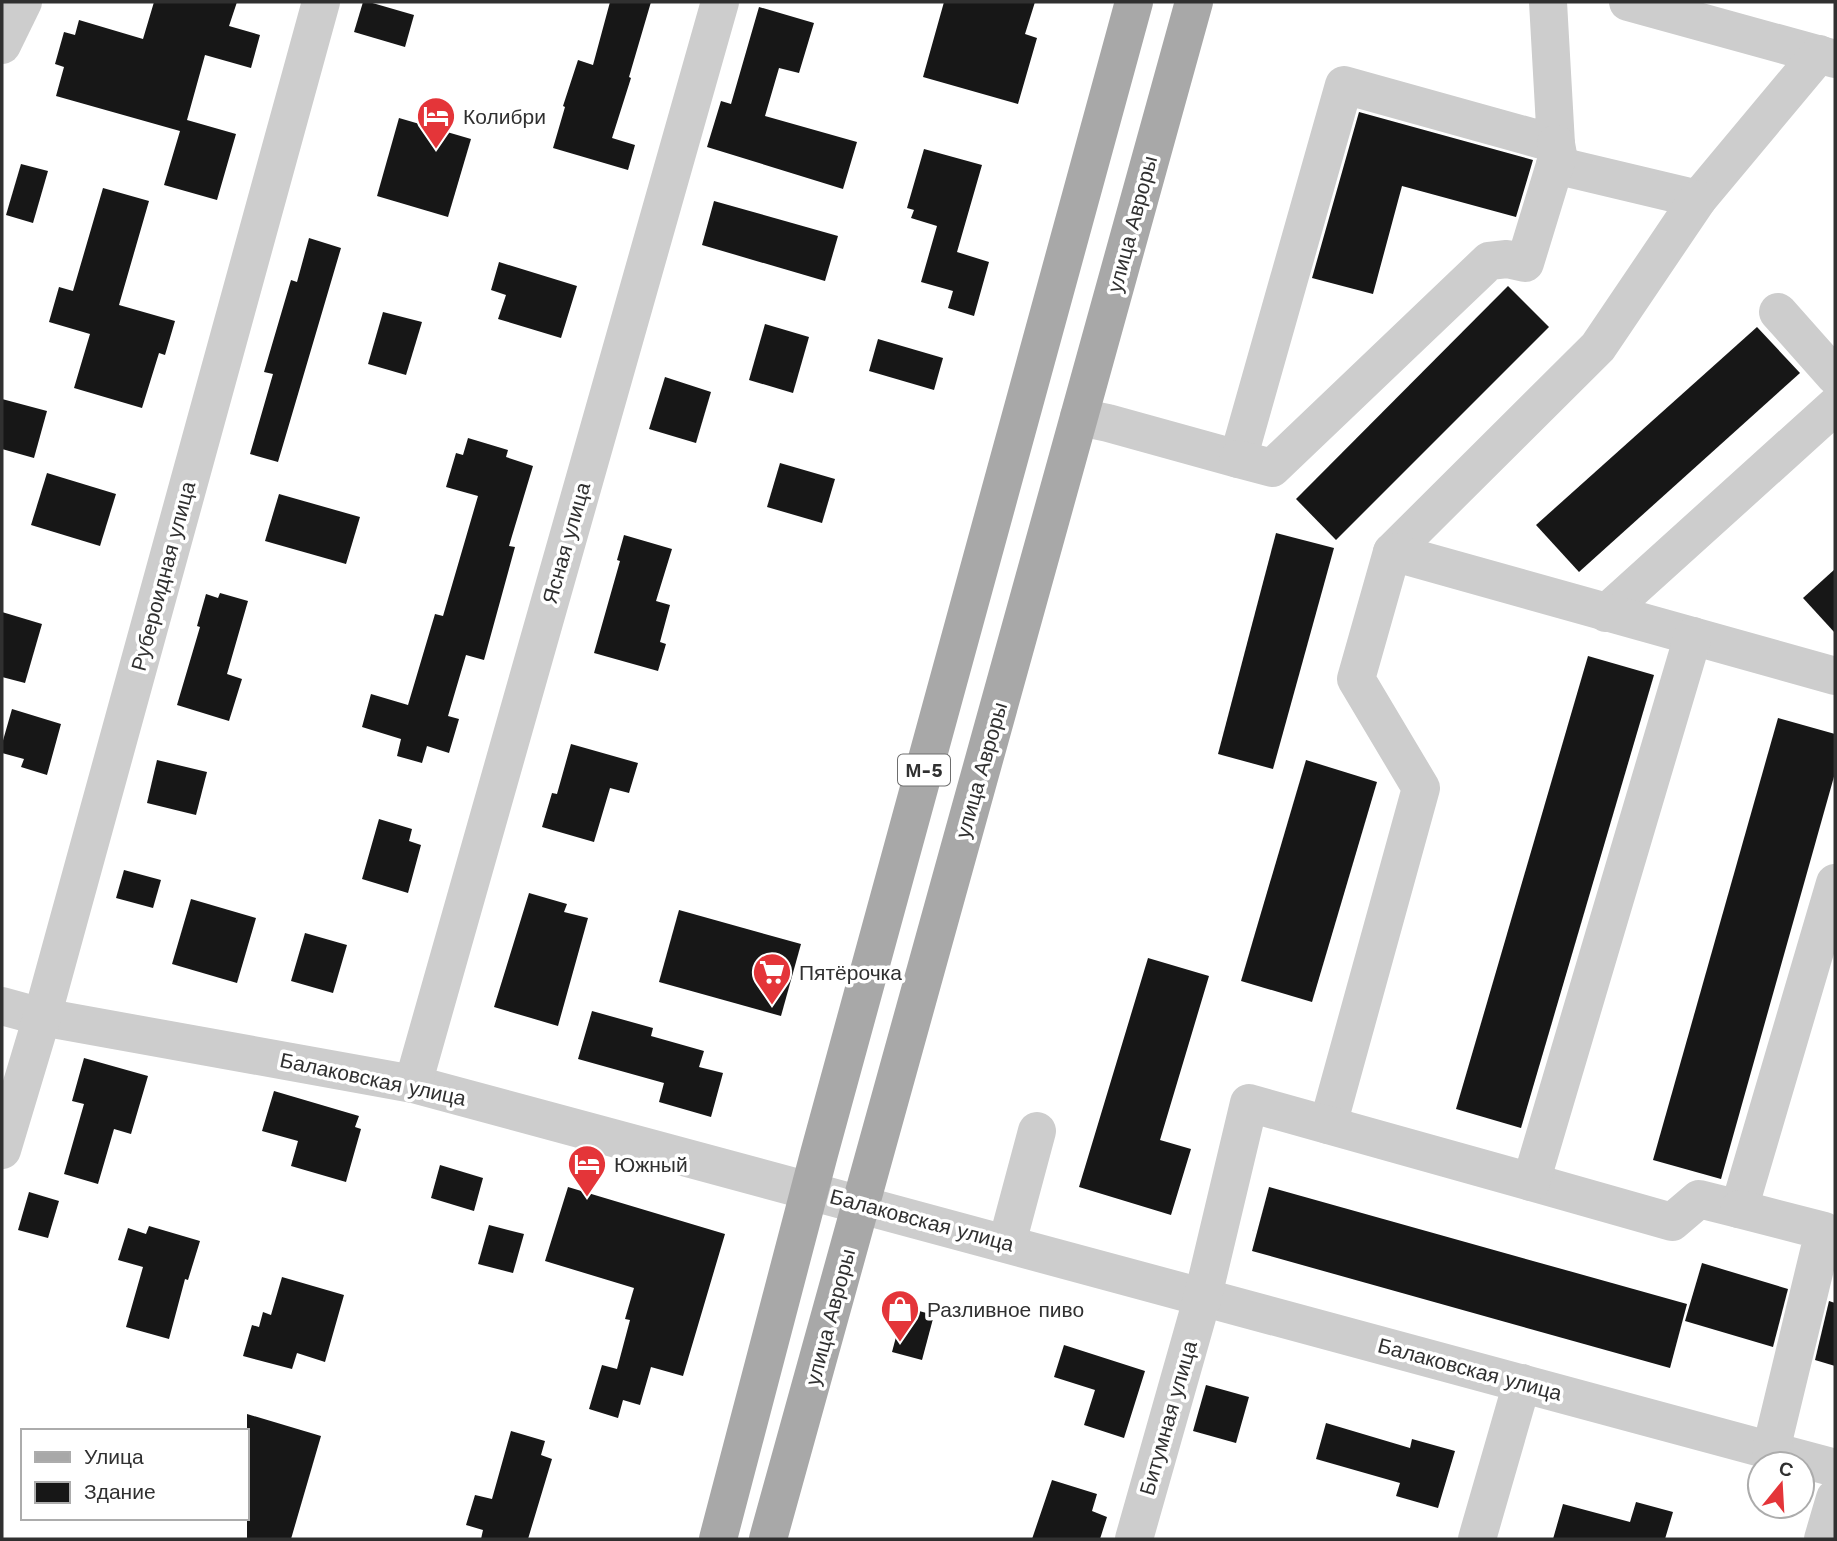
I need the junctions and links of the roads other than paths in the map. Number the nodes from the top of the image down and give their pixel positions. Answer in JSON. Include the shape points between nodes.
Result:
{"nodes":[{"id":1,"x":23,"y":2,"type":"edge"},
{"id":2,"x":321,"y":2,"type":"edge"},
{"id":3,"x":720,"y":2,"type":"edge"},
{"id":4,"x":1134,"y":2,"type":"edge"},
{"id":5,"x":1194,"y":2,"type":"edge"},
{"id":6,"x":1548,"y":2,"type":"edge"},
{"id":7,"x":1628,"y":2,"type":"edge"},
{"id":8,"x":2,"y":45,"type":"edge"},
{"id":9,"x":1827,"y":57,"type":"edge"},
{"id":10,"x":1556,"y":154,"type":"junction"},
{"id":11,"x":1698,"y":199,"type":"junction"},
{"id":12,"x":1777,"y":312,"type":"dead end"},
{"id":13,"x":1835,"y":376,"type":"edge"},
{"id":14,"x":1835,"y":406,"type":"edge"},
{"id":15,"x":1079,"y":417,"type":"junction"},
{"id":16,"x":1238,"y":459,"type":"junction"},
{"id":17,"x":1392,"y":552,"type":"junction"},
{"id":18,"x":1606,"y":612,"type":"junction"},
{"id":19,"x":1693,"y":636,"type":"junction"},
{"id":20,"x":1835,"y":676,"type":"edge"},
{"id":21,"x":1835,"y":883,"type":"edge"},
{"id":22,"x":2,"y":1006,"type":"edge"},
{"id":23,"x":42,"y":1017,"type":"junction"},
{"id":24,"x":413,"y":1084,"type":"junction"},
{"id":25,"x":1328,"y":1125,"type":"junction"},
{"id":26,"x":1037,"y":1131,"type":"dead end"},
{"id":27,"x":2,"y":1150,"type":"edge"},
{"id":28,"x":1531,"y":1182,"type":"junction"},
{"id":29,"x":810,"y":1191,"type":"junction"},
{"id":30,"x":861,"y":1203,"type":"junction"},
{"id":31,"x":1739,"y":1209,"type":"junction"},
{"id":32,"x":1832,"y":1230,"type":"edge"},
{"id":33,"x":1007,"y":1243,"type":"junction"},
{"id":34,"x":1203,"y":1296,"type":"junction"},
{"id":35,"x":1522,"y":1383,"type":"junction"},
{"id":36,"x":1771,"y":1450,"type":"joint"},
{"id":37,"x":1816,"y":1463,"type":"edge"},
{"id":38,"x":1835,"y":1468,"type":"edge"},
{"id":39,"x":1835,"y":1498,"type":"edge"},
{"id":40,"x":718,"y":1539,"type":"edge"},
{"id":41,"x":768,"y":1539,"type":"edge"},
{"id":42,"x":1134,"y":1539,"type":"edge"},
{"id":43,"x":1477,"y":1539,"type":"edge"},
{"id":44,"x":1823,"y":1539,"type":"edge"}],
"edges":[{"from":1,"to":8,"type":"street"},
{"from":2,"to":23,"type":"street","name":"Рубероидная улица"},
{"from":3,"to":24,"type":"street","name":"Ясная улица"},
{"from":4,"to":29,"type":"main road","number":"М-5"},
{"from":5,"to":15,"type":"main road","name":"улица Авроры","number":"М-5"},
{"from":6,"to":10,"type":"street"},
{"from":7,"to":9,"type":"street"},
{"from":9,"to":11,"type":"street"},
{"from":10,"to":11,"type":"street"},
{"from":10,"to":16,"type":"street","via":[[1525,263],[1489,261],[1272,468]]},
{"from":10,"to":16,"type":"street","via":[[1344,85]]},
{"from":11,"to":17,"type":"street","via":[[1598,347]]},
{"from":12,"to":13,"type":"street"},
{"from":14,"to":18,"type":"street"},
{"from":15,"to":16,"type":"street"},
{"from":15,"to":30,"type":"main road","name":"улица Авроры","number":"М-5"},
{"from":17,"to":18,"type":"street"},
{"from":17,"to":25,"type":"street","via":[[1356,679],[1421,788]]},
{"from":18,"to":19,"type":"street"},
{"from":19,"to":20,"type":"street"},
{"from":19,"to":28,"type":"street"},
{"from":21,"to":31,"type":"street"},
{"from":22,"to":23,"type":"street","name":"Балаковская улица"},
{"from":23,"to":24,"type":"street","name":"Балаковская улица"},
{"from":23,"to":27,"type":"street","name":"Рубероидная улица"},
{"from":24,"to":29,"type":"street","name":"Балаковская улица"},
{"from":25,"to":28,"type":"street"},
{"from":25,"to":34,"type":"street","name":"Битумная улица","via":[[1249,1103]]},
{"from":26,"to":33,"type":"street"},
{"from":28,"to":31,"type":"street","via":[[1672,1222],[1699,1199]]},
{"from":29,"to":30,"type":"street","name":"Балаковская улица"},
{"from":29,"to":40,"type":"main road","number":"М-5"},
{"from":30,"to":33,"type":"street","name":"Балаковская улица"},
{"from":30,"to":41,"type":"main road","name":"улица Авроры","number":"М-5"},
{"from":31,"to":32,"type":"street"},
{"from":32,"to":36,"type":"street"},
{"from":33,"to":34,"type":"street","name":"Балаковская улица"},
{"from":34,"to":35,"type":"street","name":"Балаковская улица"},
{"from":34,"to":42,"type":"street","name":"Битумная улица"},
{"from":35,"to":36,"type":"street","name":"Балаковская улица"},
{"from":35,"to":43,"type":"street"},
{"from":37,"to":38,"type":"street","name":"Балаковская улица"},
{"from":39,"to":44,"type":"street"}]}
